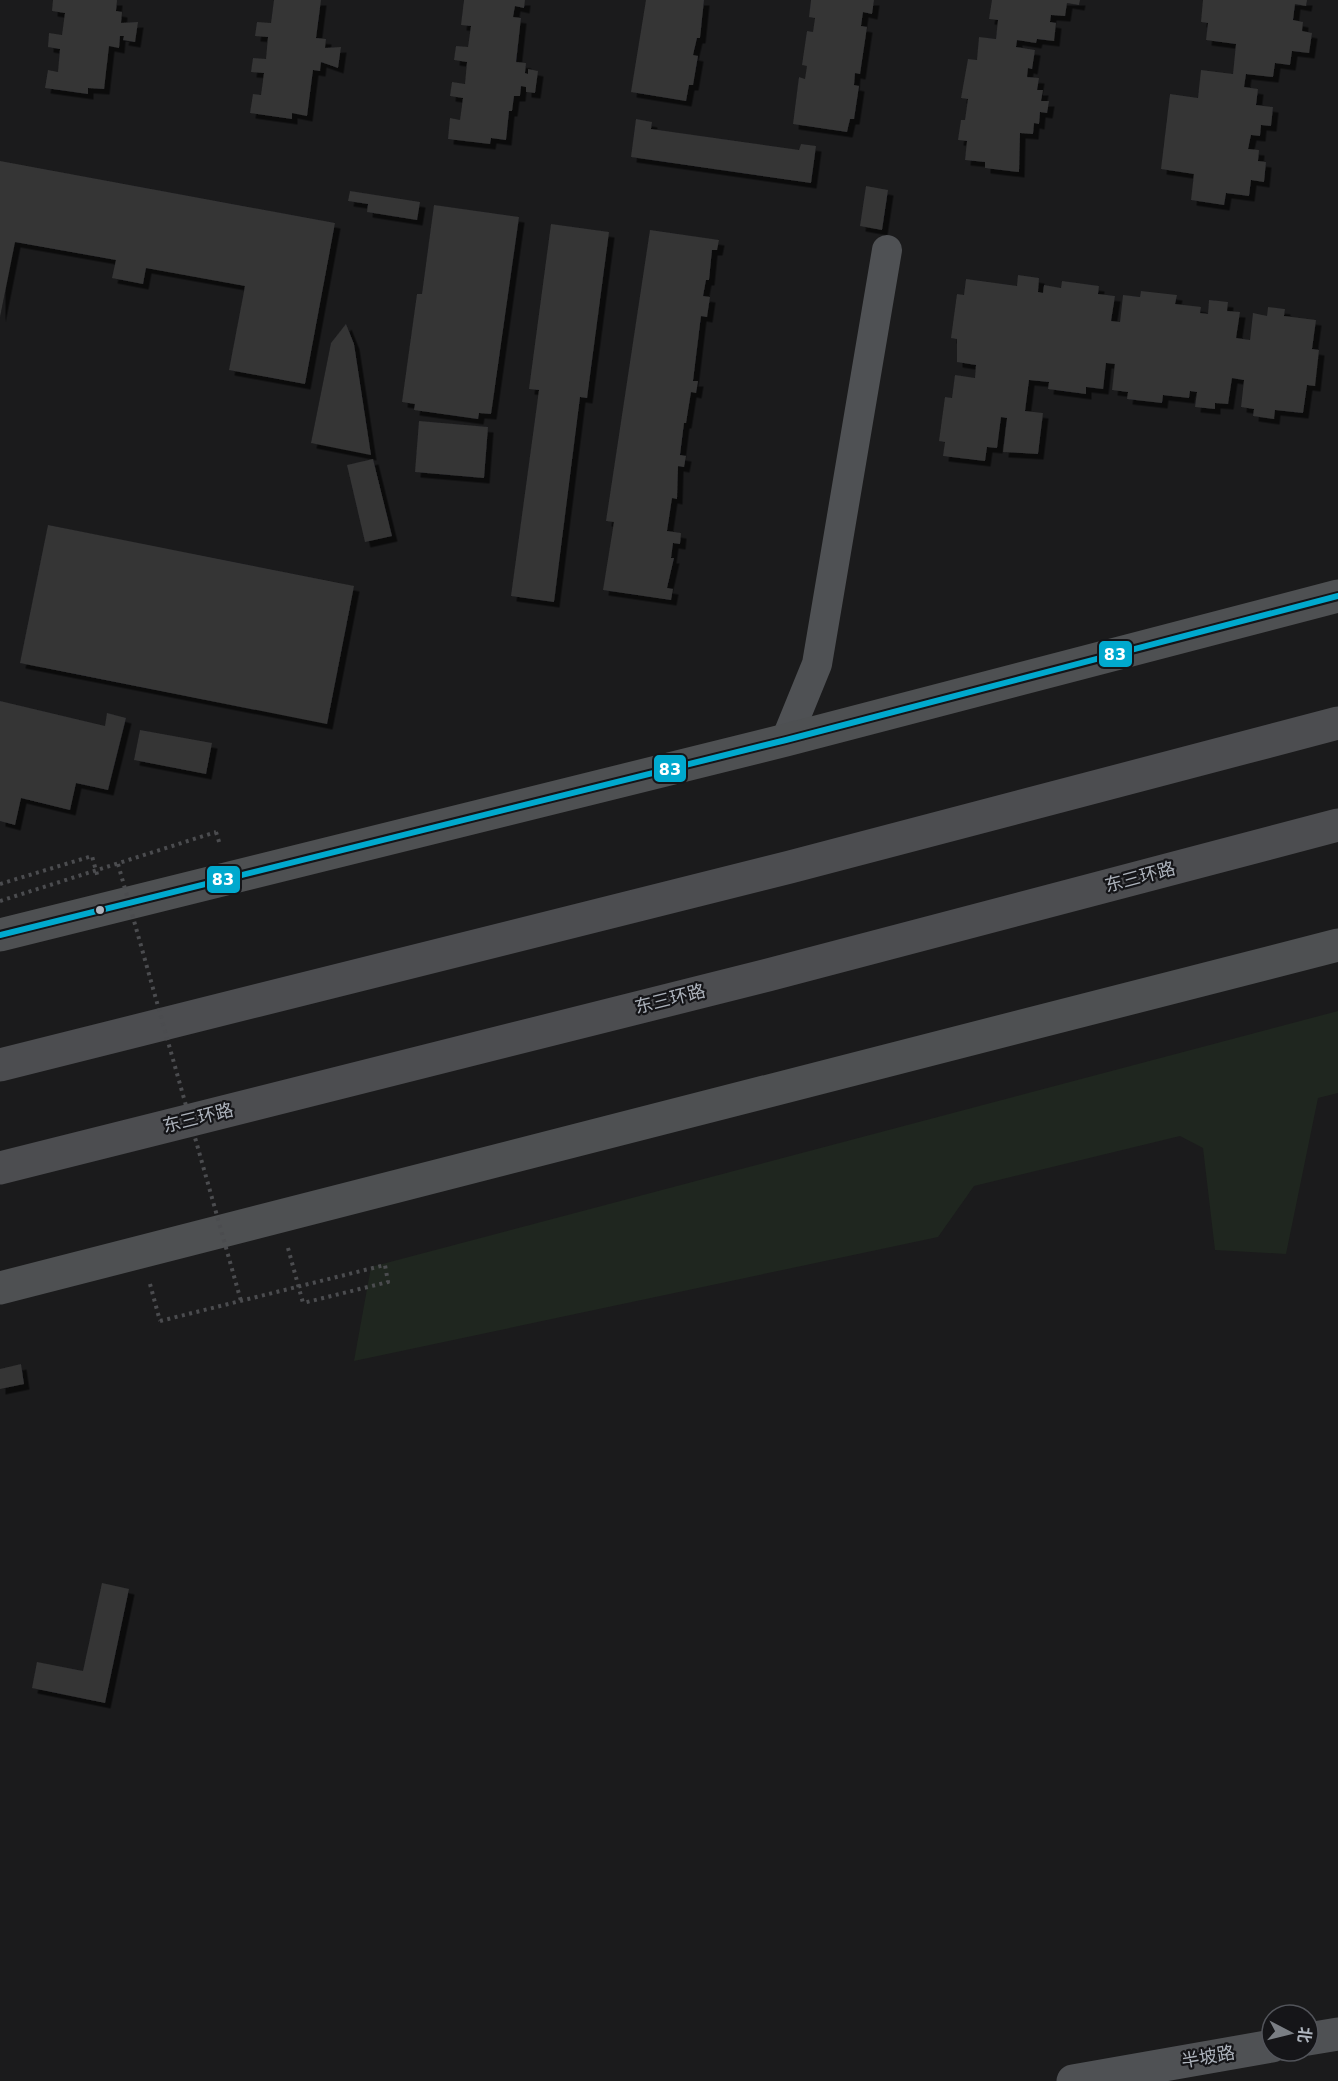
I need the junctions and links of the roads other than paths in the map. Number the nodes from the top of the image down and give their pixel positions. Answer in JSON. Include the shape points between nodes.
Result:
{"nodes":[{"id":1,"x":887,"y":250,"type":"dead end"},
{"id":2,"x":1338,"y":596,"type":"edge"},
{"id":3,"x":1338,"y":723,"type":"edge"},
{"id":4,"x":786,"y":740,"type":"junction"},
{"id":5,"x":1338,"y":825,"type":"edge"},
{"id":6,"x":0,"y":935,"type":"edge"},
{"id":7,"x":1338,"y":945,"type":"edge"},
{"id":8,"x":0,"y":1065,"type":"edge"},
{"id":9,"x":0,"y":1168,"type":"edge"},
{"id":10,"x":0,"y":1288,"type":"edge"},
{"id":11,"x":1338,"y":2034,"type":"edge"},
{"id":12,"x":1320,"y":2037,"type":"edge"},
{"id":13,"x":1260,"y":2048,"type":"edge"},
{"id":14,"x":1073,"y":2081,"type":"edge"}],
"edges":[{"from":1,"to":4,"type":"street","via":[[817,664]]},
{"from":2,"to":4,"type":"main road"},
{"from":3,"to":8,"type":"highway","via":[[790,867]]},
{"from":4,"to":6,"type":"main road"},
{"from":5,"to":9,"type":"highway","name":"东三环路","via":[[768,975]]},
{"from":7,"to":10,"type":"main road"},
{"from":11,"to":12,"type":"street"},
{"from":13,"to":14,"type":"street","name":"半坡路"}]}
